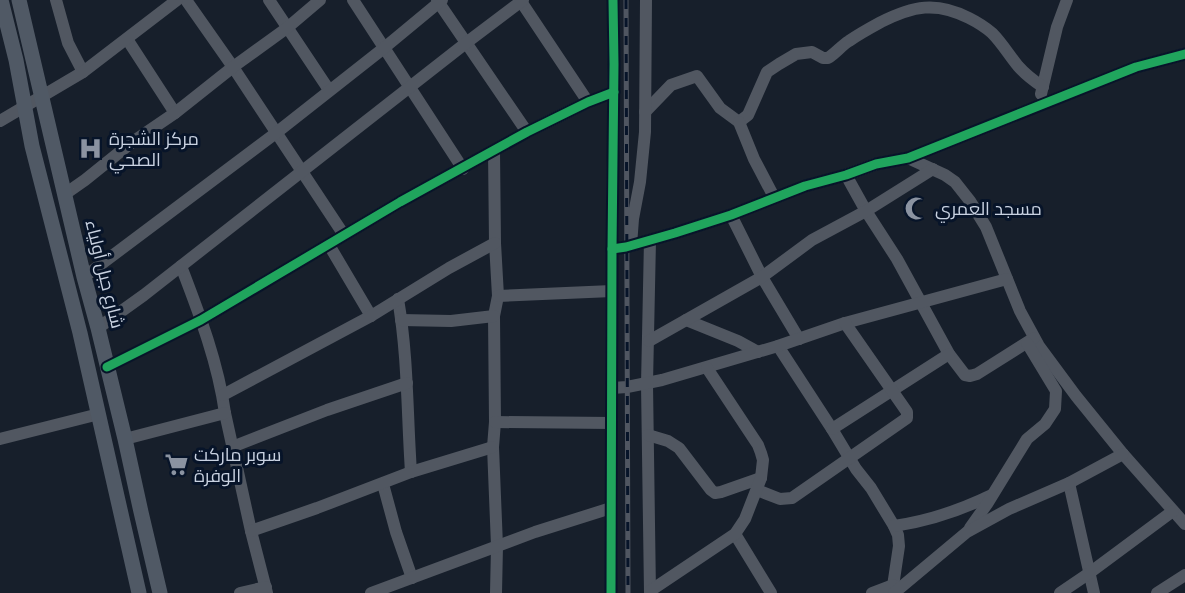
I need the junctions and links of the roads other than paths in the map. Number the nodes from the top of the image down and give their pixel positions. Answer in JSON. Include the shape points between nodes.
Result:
{"nodes":[{"id":1,"x":1,"y":0,"type":"edge"},
{"id":2,"x":19,"y":0,"type":"edge"},
{"id":3,"x":56,"y":0,"type":"edge"},
{"id":4,"x":177,"y":0,"type":"edge"},
{"id":5,"x":186,"y":0,"type":"edge"},
{"id":6,"x":269,"y":0,"type":"edge"},
{"id":7,"x":320,"y":0,"type":"edge"},
{"id":8,"x":353,"y":0,"type":"edge"},
{"id":9,"x":522,"y":0,"type":"edge"},
{"id":10,"x":613,"y":0,"type":"edge"},
{"id":11,"x":646,"y":0,"type":"edge"},
{"id":12,"x":1067,"y":0,"type":"edge"},
{"id":13,"x":439,"y":1,"type":"edge"},
{"id":14,"x":4,"y":27,"type":"edge"},
{"id":15,"x":286,"y":28,"type":"junction"},
{"id":16,"x":127,"y":39,"type":"junction"},
{"id":17,"x":465,"y":43,"type":"junction"},
{"id":18,"x":384,"y":48,"type":"junction"},
{"id":19,"x":1185,"y":54,"type":"edge"},
{"id":20,"x":233,"y":67,"type":"junction"},
{"id":21,"x":83,"y":72,"type":"junction"},
{"id":22,"x":409,"y":87,"type":"junction"},
{"id":23,"x":1042,"y":87,"type":"junction"},
{"id":24,"x":329,"y":90,"type":"junction"},
{"id":25,"x":614,"y":92,"type":"junction"},
{"id":26,"x":42,"y":97,"type":"junction"},
{"id":27,"x":588,"y":102,"type":"junction"},
{"id":28,"x":1039,"y":104,"type":"junction"},
{"id":29,"x":25,"y":106,"type":"junction"},
{"id":30,"x":645,"y":112,"type":"junction"},
{"id":31,"x":175,"y":113,"type":"junction"},
{"id":32,"x":0,"y":121,"type":"edge"},
{"id":33,"x":739,"y":122,"type":"junction"},
{"id":34,"x":527,"y":132,"type":"junction"},
{"id":35,"x":276,"y":133,"type":"junction"},
{"id":36,"x":494,"y":151,"type":"junction"},
{"id":37,"x":908,"y":158,"type":"junction"},
{"id":38,"x":463,"y":169,"type":"junction"},
{"id":39,"x":933,"y":169,"type":"junction"},
{"id":40,"x":302,"y":171,"type":"junction"},
{"id":41,"x":846,"y":175,"type":"junction"},
{"id":42,"x":65,"y":194,"type":"junction"},
{"id":43,"x":774,"y":197,"type":"junction"},
{"id":44,"x":866,"y":211,"type":"junction"},
{"id":45,"x":731,"y":215,"type":"junction"},
{"id":46,"x":344,"y":235,"type":"junction"},
{"id":47,"x":650,"y":240,"type":"junction"},
{"id":48,"x":495,"y":243,"type":"junction"},
{"id":49,"x":328,"y":244,"type":"junction"},
{"id":50,"x":632,"y":245,"type":"junction"},
{"id":51,"x":612,"y":249,"type":"junction"},
{"id":52,"x":181,"y":266,"type":"junction"},
{"id":53,"x":84,"y":277,"type":"junction"},
{"id":54,"x":762,"y":277,"type":"junction"},
{"id":55,"x":1007,"y":279,"type":"junction"},
{"id":56,"x":612,"y":291,"type":"junction"},
{"id":57,"x":498,"y":296,"type":"junction"},
{"id":58,"x":398,"y":299,"type":"junction"},
{"id":59,"x":920,"y":303,"type":"junction"},
{"id":60,"x":371,"y":316,"type":"junction"},
{"id":61,"x":494,"y":316,"type":"junction"},
{"id":62,"x":201,"y":320,"type":"junction"},
{"id":63,"x":401,"y":320,"type":"junction"},
{"id":64,"x":686,"y":320,"type":"junction"},
{"id":65,"x":845,"y":323,"type":"junction"},
{"id":66,"x":98,"y":328,"type":"junction"},
{"id":67,"x":799,"y":339,"type":"junction"},
{"id":68,"x":1031,"y":340,"type":"junction"},
{"id":69,"x":649,"y":341,"type":"junction"},
{"id":70,"x":778,"y":346,"type":"junction"},
{"id":71,"x":758,"y":352,"type":"junction"},
{"id":72,"x":949,"y":354,"type":"junction"},
{"id":73,"x":107,"y":367,"type":"junction"},
{"id":74,"x":707,"y":368,"type":"junction"},
{"id":75,"x":407,"y":383,"type":"junction"},
{"id":76,"x":647,"y":384,"type":"junction"},
{"id":77,"x":612,"y":388,"type":"junction"},
{"id":78,"x":892,"y":390,"type":"junction"},
{"id":79,"x":223,"y":395,"type":"junction"},
{"id":80,"x":225,"y":413,"type":"junction"},
{"id":81,"x":99,"y":414,"type":"junction"},
{"id":82,"x":495,"y":422,"type":"junction"},
{"id":83,"x":612,"y":423,"type":"junction"},
{"id":84,"x":832,"y":429,"type":"junction"},
{"id":85,"x":648,"y":435,"type":"junction"},
{"id":86,"x":0,"y":438,"type":"edge"},
{"id":87,"x":125,"y":439,"type":"junction"},
{"id":88,"x":232,"y":447,"type":"junction"},
{"id":89,"x":493,"y":447,"type":"junction"},
{"id":90,"x":1123,"y":454,"type":"junction"},
{"id":91,"x":850,"y":457,"type":"junction"},
{"id":92,"x":411,"y":472,"type":"junction"},
{"id":93,"x":1069,"y":483,"type":"junction"},
{"id":94,"x":383,"y":484,"type":"junction"},
{"id":95,"x":759,"y":484,"type":"junction"},
{"id":96,"x":992,"y":495,"type":"junction"},
{"id":97,"x":611,"y":508,"type":"junction"},
{"id":98,"x":1173,"y":511,"type":"junction"},
{"id":99,"x":1185,"y":524,"type":"edge"},
{"id":100,"x":894,"y":526,"type":"junction"},
{"id":101,"x":251,"y":531,"type":"junction"},
{"id":102,"x":967,"y":532,"type":"junction"},
{"id":103,"x":735,"y":534,"type":"junction"},
{"id":104,"x":497,"y":546,"type":"junction"},
{"id":105,"x":1088,"y":574,"type":"junction"},
{"id":106,"x":1185,"y":574,"type":"edge"},
{"id":107,"x":412,"y":578,"type":"junction"},
{"id":108,"x":266,"y":590,"type":"edge"},
{"id":109,"x":893,"y":590,"type":"edge"},
{"id":110,"x":650,"y":592,"type":"edge"},
{"id":111,"x":139,"y":593,"type":"edge"},
{"id":112,"x":160,"y":593,"type":"edge"},
{"id":113,"x":240,"y":593,"type":"edge"},
{"id":114,"x":371,"y":593,"type":"edge"},
{"id":115,"x":496,"y":593,"type":"edge"},
{"id":116,"x":611,"y":593,"type":"edge"},
{"id":117,"x":771,"y":593,"type":"edge"},
{"id":118,"x":872,"y":593,"type":"edge"},
{"id":119,"x":1060,"y":593,"type":"edge"},
{"id":120,"x":1094,"y":593,"type":"edge"},
{"id":121,"x":1157,"y":593,"type":"edge"}],
"edges":[{"from":1,"to":14,"type":"main road"},
{"from":2,"to":26,"type":"main road","name":"شارع جبل أولياء"},
{"from":3,"to":21,"type":"street","via":[[68,43]]},
{"from":4,"to":16,"type":"street"},
{"from":5,"to":20,"type":"street"},
{"from":6,"to":15,"type":"street"},
{"from":7,"to":15,"type":"street"},
{"from":8,"to":18,"type":"street"},
{"from":9,"to":17,"type":"street"},
{"from":9,"to":27,"type":"street"},
{"from":10,"to":25,"type":"street"},
{"from":11,"to":30,"type":"street"},
{"from":12,"to":23,"type":"street"},
{"from":13,"to":17,"type":"street"},
{"from":13,"to":18,"type":"street"},
{"from":14,"to":29,"type":"main road"},
{"from":15,"to":20,"type":"street"},
{"from":15,"to":24,"type":"street"},
{"from":16,"to":21,"type":"street"},
{"from":16,"to":31,"type":"street"},
{"from":17,"to":22,"type":"street"},
{"from":17,"to":34,"type":"street"},
{"from":18,"to":22,"type":"street"},
{"from":18,"to":24,"type":"street"},
{"from":19,"to":28,"type":"street","via":[[1136,67]]},
{"from":20,"to":31,"type":"street"},
{"from":20,"to":35,"type":"street"},
{"from":21,"to":26,"type":"street"},
{"from":22,"to":38,"type":"street"},
{"from":22,"to":40,"type":"street"},
{"from":23,"to":28,"type":"street"},
{"from":23,"to":33,"type":"street","via":[[1025,74],[981,25],[957,12],[926,7],[866,30],[828,58],[812,52],[796,54],[779,64],[767,72],[748,115]]},
{"from":24,"to":35,"type":"street"},
{"from":25,"to":27,"type":"street"},
{"from":25,"to":51,"type":"street"},
{"from":26,"to":29,"type":"street"},
{"from":26,"to":42,"type":"main road","name":"شارع جبل أولياء"},
{"from":27,"to":34,"type":"street"},
{"from":28,"to":37,"type":"street"},
{"from":29,"to":32,"type":"street"},
{"from":29,"to":81,"type":"main road"},
{"from":30,"to":33,"type":"street","via":[[671,85],[697,76],[720,108]]},
{"from":30,"to":50,"type":"street"},
{"from":31,"to":42,"type":"street"},
{"from":33,"to":43,"type":"street"},
{"from":34,"to":36,"type":"street"},
{"from":35,"to":40,"type":"street"},
{"from":35,"to":53,"type":"street"},
{"from":36,"to":38,"type":"street"},
{"from":36,"to":48,"type":"street"},
{"from":37,"to":39,"type":"street"},
{"from":37,"to":41,"type":"street"},
{"from":38,"to":46,"type":"street"},
{"from":39,"to":44,"type":"street"},
{"from":39,"to":55,"type":"street","via":[[955,182],[969,201],[986,227]]},
{"from":40,"to":46,"type":"street"},
{"from":40,"to":52,"type":"street"},
{"from":41,"to":43,"type":"street"},
{"from":41,"to":44,"type":"street"},
{"from":42,"to":53,"type":"main road","name":"شارع جبل أولياء"},
{"from":43,"to":45,"type":"street"},
{"from":44,"to":54,"type":"street","via":[[812,240]]},
{"from":44,"to":59,"type":"street"},
{"from":45,"to":47,"type":"street"},
{"from":45,"to":54,"type":"street"},
{"from":46,"to":49,"type":"street"},
{"from":47,"to":50,"type":"street"},
{"from":47,"to":69,"type":"street"},
{"from":48,"to":57,"type":"street"},
{"from":48,"to":58,"type":"street"},
{"from":49,"to":60,"type":"street"},
{"from":49,"to":62,"type":"street"},
{"from":50,"to":51,"type":"street"},
{"from":51,"to":56,"type":"street"},
{"from":52,"to":62,"type":"street"},
{"from":52,"to":66,"type":"street"},
{"from":53,"to":66,"type":"main road","name":"شارع جبل أولياء"},
{"from":54,"to":64,"type":"street"},
{"from":54,"to":67,"type":"street"},
{"from":55,"to":59,"type":"street"},
{"from":55,"to":68,"type":"street"},
{"from":56,"to":57,"type":"street"},
{"from":56,"to":77,"type":"street"},
{"from":57,"to":61,"type":"street"},
{"from":58,"to":60,"type":"street"},
{"from":58,"to":63,"type":"street"},
{"from":59,"to":65,"type":"street"},
{"from":59,"to":72,"type":"street"},
{"from":60,"to":79,"type":"street"},
{"from":61,"to":63,"type":"street","via":[[451,321]]},
{"from":61,"to":82,"type":"street"},
{"from":62,"to":73,"type":"street"},
{"from":62,"to":79,"type":"street"},
{"from":63,"to":75,"type":"street"},
{"from":64,"to":69,"type":"street"},
{"from":64,"to":71,"type":"street"},
{"from":65,"to":67,"type":"street"},
{"from":65,"to":78,"type":"street"},
{"from":66,"to":73,"type":"main road","name":"شارع جبل أولياء"},
{"from":67,"to":70,"type":"street"},
{"from":68,"to":72,"type":"street","via":[[970,376]]},
{"from":68,"to":90,"type":"street"},
{"from":68,"to":96,"type":"street","via":[[1056,391],[1055,409],[1027,439]]},
{"from":69,"to":76,"type":"street"},
{"from":70,"to":71,"type":"street"},
{"from":70,"to":84,"type":"street"},
{"from":71,"to":74,"type":"street"},
{"from":72,"to":78,"type":"street"},
{"from":73,"to":87,"type":"main road","name":"شارع جبل أولياء"},
{"from":74,"to":76,"type":"street"},
{"from":74,"to":95,"type":"street","via":[[762,453]]},
{"from":75,"to":88,"type":"street"},
{"from":75,"to":92,"type":"street"},
{"from":76,"to":77,"type":"street"},
{"from":76,"to":85,"type":"street"},
{"from":77,"to":83,"type":"street"},
{"from":78,"to":84,"type":"street"},
{"from":78,"to":91,"type":"street","via":[[907,418]]},
{"from":79,"to":80,"type":"street"},
{"from":80,"to":87,"type":"street"},
{"from":80,"to":88,"type":"street"},
{"from":81,"to":86,"type":"street"},
{"from":81,"to":111,"type":"main road"},
{"from":82,"to":83,"type":"street"},
{"from":82,"to":89,"type":"street"},
{"from":83,"to":97,"type":"street"},
{"from":84,"to":91,"type":"street"},
{"from":85,"to":95,"type":"street","via":[[679,448],[715,492]]},
{"from":85,"to":110,"type":"street"},
{"from":87,"to":112,"type":"main road","name":"شارع جبل أولياء"},
{"from":88,"to":101,"type":"street"},
{"from":89,"to":92,"type":"street"},
{"from":89,"to":104,"type":"street"},
{"from":90,"to":93,"type":"street"},
{"from":90,"to":98,"type":"street"},
{"from":91,"to":95,"type":"street","via":[[792,498],[780,499]]},
{"from":91,"to":100,"type":"street"},
{"from":92,"to":94,"type":"street"},
{"from":93,"to":102,"type":"street"},
{"from":93,"to":105,"type":"street"},
{"from":94,"to":101,"type":"street"},
{"from":94,"to":107,"type":"street"},
{"from":95,"to":103,"type":"street"},
{"from":96,"to":100,"type":"street","via":[[951,513]]},
{"from":96,"to":102,"type":"street"},
{"from":97,"to":104,"type":"street"},
{"from":97,"to":116,"type":"street"},
{"from":98,"to":99,"type":"street"},
{"from":98,"to":105,"type":"street"},
{"from":100,"to":109,"type":"street","via":[[899,546]]},
{"from":101,"to":108,"type":"street"},
{"from":102,"to":109,"type":"street"},
{"from":103,"to":110,"type":"street"},
{"from":103,"to":117,"type":"street"},
{"from":104,"to":107,"type":"street"},
{"from":104,"to":115,"type":"street"},
{"from":105,"to":119,"type":"street"},
{"from":105,"to":120,"type":"street"},
{"from":106,"to":121,"type":"street"},
{"from":107,"to":114,"type":"street"},
{"from":108,"to":113,"type":"street"},
{"from":109,"to":118,"type":"street"}]}
